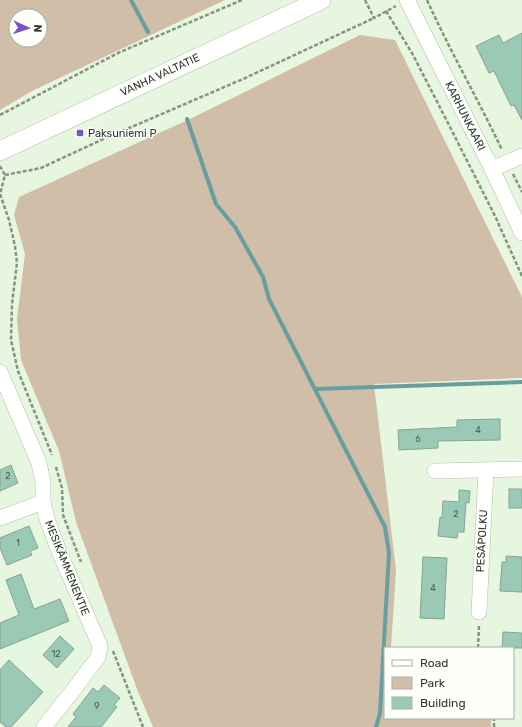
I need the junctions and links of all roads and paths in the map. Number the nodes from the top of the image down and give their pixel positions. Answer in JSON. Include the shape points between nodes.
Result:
{"nodes":[{"id":1,"x":242,"y":0,"type":"edge"},
{"id":2,"x":321,"y":0,"type":"edge"},
{"id":3,"x":365,"y":0,"type":"edge"},
{"id":4,"x":407,"y":0,"type":"edge"},
{"id":5,"x":427,"y":0,"type":"edge"},
{"id":6,"x":386,"y":11,"type":"junction"},
{"id":7,"x":374,"y":18,"type":"junction"},
{"id":8,"x":0,"y":115,"type":"edge"},
{"id":9,"x":0,"y":151,"type":"edge"},
{"id":10,"x":522,"y":156,"type":"edge"},
{"id":11,"x":508,"y":162,"type":"junction"},
{"id":12,"x":0,"y":166,"type":"edge"},
{"id":13,"x":492,"y":169,"type":"junction"},
{"id":14,"x":5,"y":175,"type":"junction"},
{"id":15,"x":522,"y":192,"type":"edge"},
{"id":16,"x":0,"y":194,"type":"edge"},
{"id":17,"x":522,"y":233,"type":"edge"},
{"id":18,"x":522,"y":276,"type":"edge"},
{"id":19,"x":0,"y":372,"type":"edge"},
{"id":20,"x":54,"y":460,"type":"dead end"},
{"id":21,"x":56,"y":467,"type":"dead end"},
{"id":22,"x":522,"y":469,"type":"edge"},
{"id":23,"x":486,"y":471,"type":"junction"},
{"id":24,"x":435,"y":472,"type":"dead end"},
{"id":25,"x":43,"y":502,"type":"junction"},
{"id":26,"x":0,"y":518,"type":"edge"},
{"id":27,"x":82,"y":565,"type":"dead end"},
{"id":28,"x":479,"y":612,"type":"joint"},
{"id":29,"x":111,"y":645,"type":"dead end"},
{"id":30,"x":478,"y":647,"type":"edge"},
{"id":31,"x":44,"y":727,"type":"edge"},
{"id":32,"x":143,"y":727,"type":"edge"}],
"edges":[{"from":1,"to":8,"type":"path","via":[[118,53]]},
{"from":2,"to":9,"type":"main road","name":"VANHA VALTATIE"},
{"from":3,"to":7,"type":"path"},
{"from":4,"to":6,"type":"path"},
{"from":4,"to":13,"type":"street","name":"KARHUNKAARI"},
{"from":5,"to":11,"type":"path"},
{"from":6,"to":7,"type":"path"},
{"from":6,"to":18,"type":"path","via":[[412,53],[448,123]]},
{"from":7,"to":14,"type":"path","via":[[41,168]]},
{"from":10,"to":11,"type":"street"},
{"from":11,"to":13,"type":"street"},
{"from":11,"to":15,"type":"path"},
{"from":12,"to":14,"type":"path"},
{"from":13,"to":17,"type":"street","name":"KARHUNKAARI"},
{"from":14,"to":16,"type":"path"},
{"from":16,"to":20,"type":"path","via":[[9,220],[17,263],[11,340],[18,371]]},
{"from":19,"to":25,"type":"street","name":"MESIKÄMMENENTIE","via":[[39,463],[43,482]]},
{"from":21,"to":27,"type":"path","via":[[62,488],[63,515]]},
{"from":22,"to":23,"type":"street"},
{"from":23,"to":24,"type":"street"},
{"from":23,"to":28,"type":"street","name":"PESÄPOLKU"},
{"from":25,"to":26,"type":"street"},
{"from":25,"to":31,"type":"street","name":"MESIKÄMMENENTIE","via":[[54,537],[100,646],[98,657]]},
{"from":28,"to":30,"type":"path"},
{"from":29,"to":32,"type":"path"}]}
